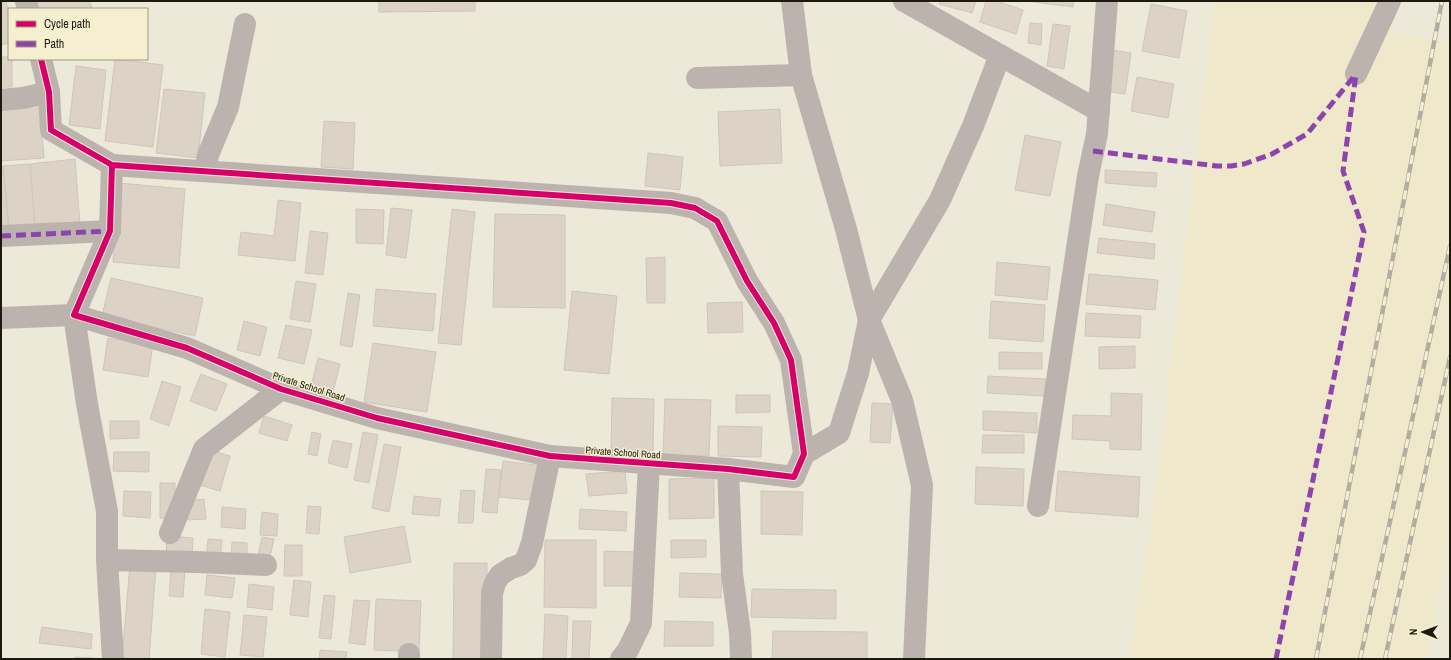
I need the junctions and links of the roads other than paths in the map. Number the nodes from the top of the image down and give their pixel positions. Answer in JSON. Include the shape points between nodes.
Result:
{"nodes":[{"id":1,"x":792,"y":1,"type":"edge"},
{"id":2,"x":904,"y":1,"type":"edge"},
{"id":3,"x":1107,"y":1,"type":"edge"},
{"id":4,"x":1390,"y":1,"type":"edge"},
{"id":5,"x":245,"y":24,"type":"dead end"},
{"id":6,"x":1000,"y":55,"type":"junction"},
{"id":7,"x":41,"y":60,"type":"edge"},
{"id":8,"x":1356,"y":74,"type":"dead end"},
{"id":9,"x":801,"y":75,"type":"junction"},
{"id":10,"x":697,"y":78,"type":"dead end"},
{"id":11,"x":49,"y":92,"type":"junction"},
{"id":12,"x":1,"y":100,"type":"edge"},
{"id":13,"x":1099,"y":111,"type":"junction"},
{"id":14,"x":112,"y":165,"type":"junction"},
{"id":15,"x":205,"y":171,"type":"junction"},
{"id":16,"x":110,"y":231,"type":"junction"},
{"id":17,"x":1,"y":236,"type":"edge"},
{"id":18,"x":74,"y":315,"type":"junction"},
{"id":19,"x":1,"y":318,"type":"edge"},
{"id":20,"x":869,"y":320,"type":"junction"},
{"id":21,"x":282,"y":389,"type":"junction"},
{"id":22,"x":804,"y":454,"type":"junction"},
{"id":23,"x":550,"y":456,"type":"junction"},
{"id":24,"x":649,"y":464,"type":"junction"},
{"id":25,"x":728,"y":469,"type":"junction"},
{"id":26,"x":1038,"y":506,"type":"dead end"},
{"id":27,"x":170,"y":534,"type":"dead end"},
{"id":28,"x":107,"y":560,"type":"junction"},
{"id":29,"x":266,"y":565,"type":"dead end"},
{"id":30,"x":113,"y":659,"type":"edge"},
{"id":31,"x":491,"y":659,"type":"edge"},
{"id":32,"x":621,"y":659,"type":"edge"},
{"id":33,"x":741,"y":659,"type":"edge"},
{"id":34,"x":914,"y":659,"type":"edge"}],
"edges":[{"from":1,"to":9,"type":"street"},
{"from":2,"to":6,"type":"street"},
{"from":3,"to":13,"type":"street"},
{"from":4,"to":8,"type":"street"},
{"from":5,"to":15,"type":"street","via":[[228,107],[208,155]]},
{"from":6,"to":13,"type":"street"},
{"from":6,"to":20,"type":"street","via":[[973,126],[940,200]]},
{"from":7,"to":11,"type":"street"},
{"from":9,"to":10,"type":"street"},
{"from":9,"to":20,"type":"street","via":[[846,229]]},
{"from":11,"to":12,"type":"street"},
{"from":11,"to":14,"type":"street","via":[[51,130]]},
{"from":13,"to":26,"type":"street"},
{"from":14,"to":15,"type":"street"},
{"from":14,"to":16,"type":"street"},
{"from":15,"to":22,"type":"street","via":[[672,203],[695,208],[717,221],[747,281],[774,323],[791,360]]},
{"from":16,"to":17,"type":"street"},
{"from":16,"to":18,"type":"street"},
{"from":18,"to":19,"type":"street","name":"Private School Road"},
{"from":18,"to":21,"type":"street","name":"Private School Road","via":[[187,348]]},
{"from":18,"to":28,"type":"street","via":[[107,511]]},
{"from":20,"to":22,"type":"street","via":[[858,373],[839,433]]},
{"from":20,"to":34,"type":"street","via":[[902,400],[922,485]]},
{"from":21,"to":23,"type":"street","name":"Private School Road","via":[[377,418]]},
{"from":21,"to":27,"type":"street","via":[[204,449]]},
{"from":22,"to":25,"type":"street","name":"Private School Road","via":[[794,477]]},
{"from":23,"to":24,"type":"street","name":"Private School Road"},
{"from":23,"to":31,"type":"street","via":[[532,543],[526,560],[500,575],[492,593]]},
{"from":24,"to":25,"type":"street","name":"Private School Road"},
{"from":24,"to":32,"type":"street","via":[[641,623]]},
{"from":25,"to":33,"type":"street","via":[[732,574]]},
{"from":28,"to":29,"type":"street"},
{"from":28,"to":30,"type":"street"}]}
